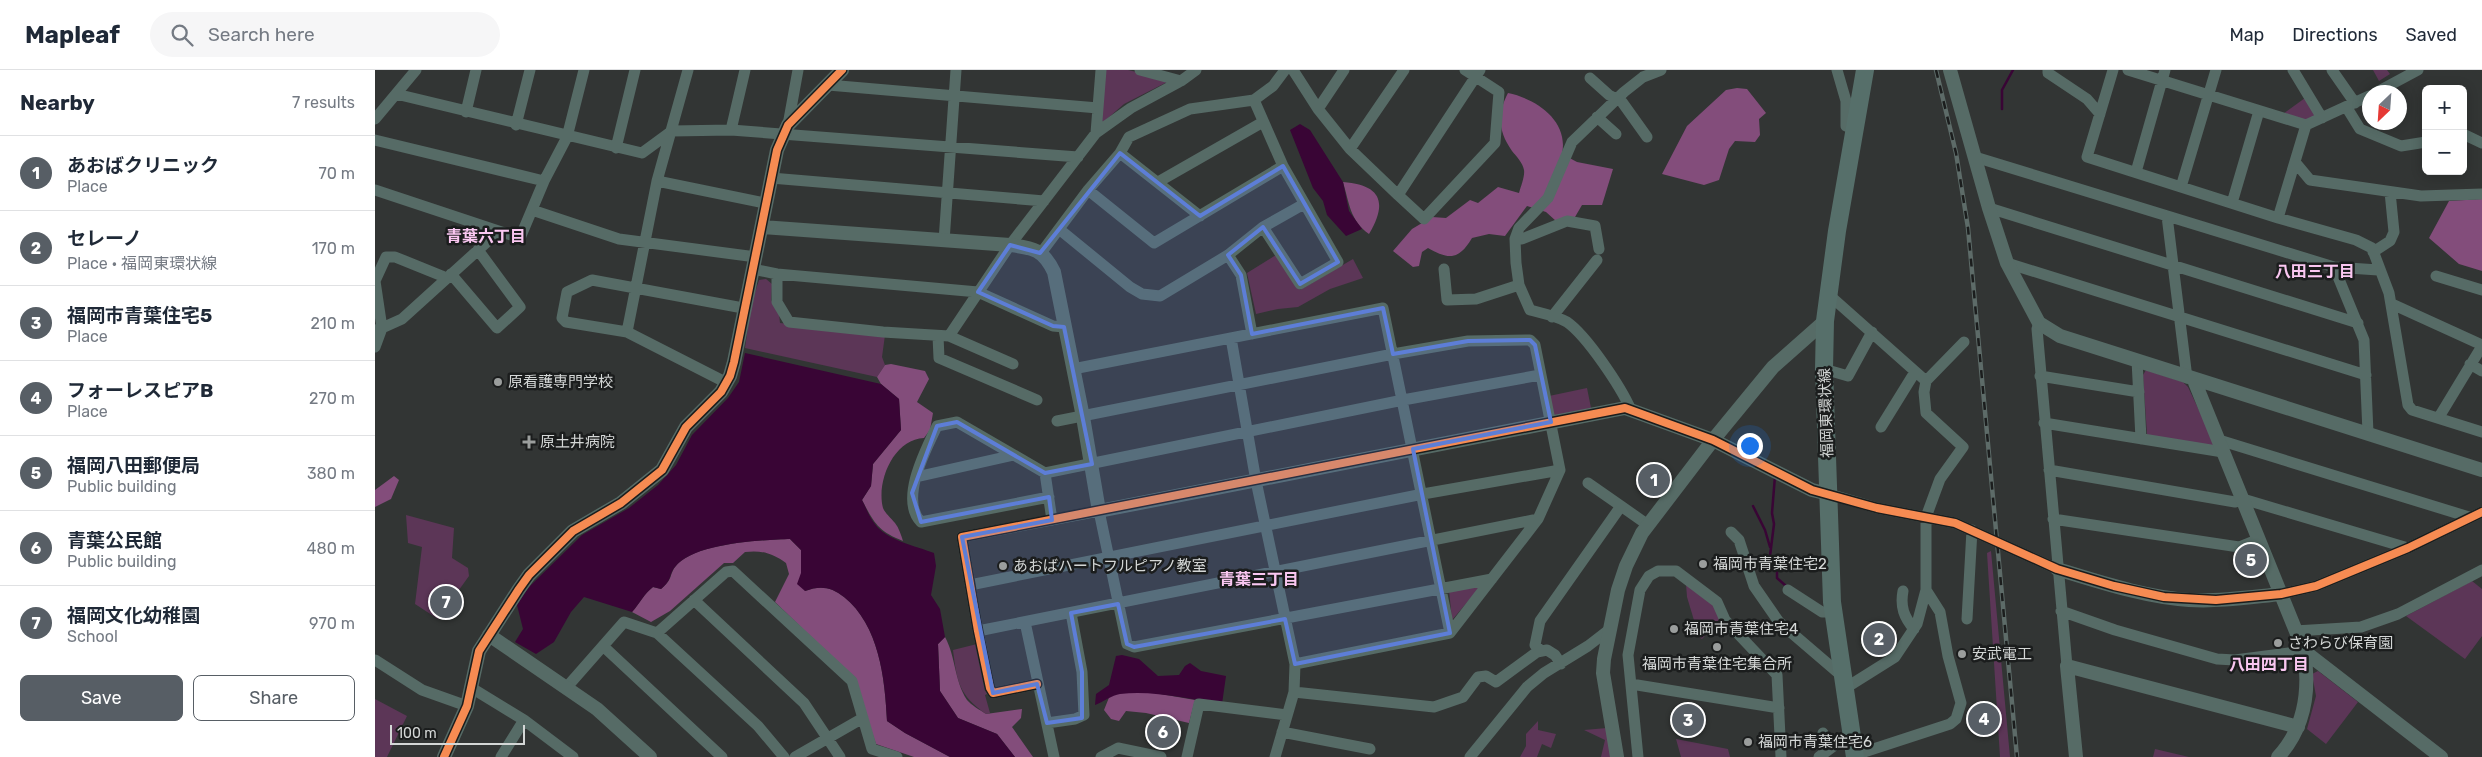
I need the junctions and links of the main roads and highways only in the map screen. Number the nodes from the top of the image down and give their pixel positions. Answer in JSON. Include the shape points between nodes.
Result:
{"nodes":[{"id":1,"x":1865,"y":70,"type":"edge"},
{"id":2,"x":1855,"y":756,"type":"edge"}],
"edges":[{"from":1,"to":2,"type":"main road","name":"福岡東環状線","via":[[1853,129],[1825,321],[1824,369],[1833,612]]}]}
